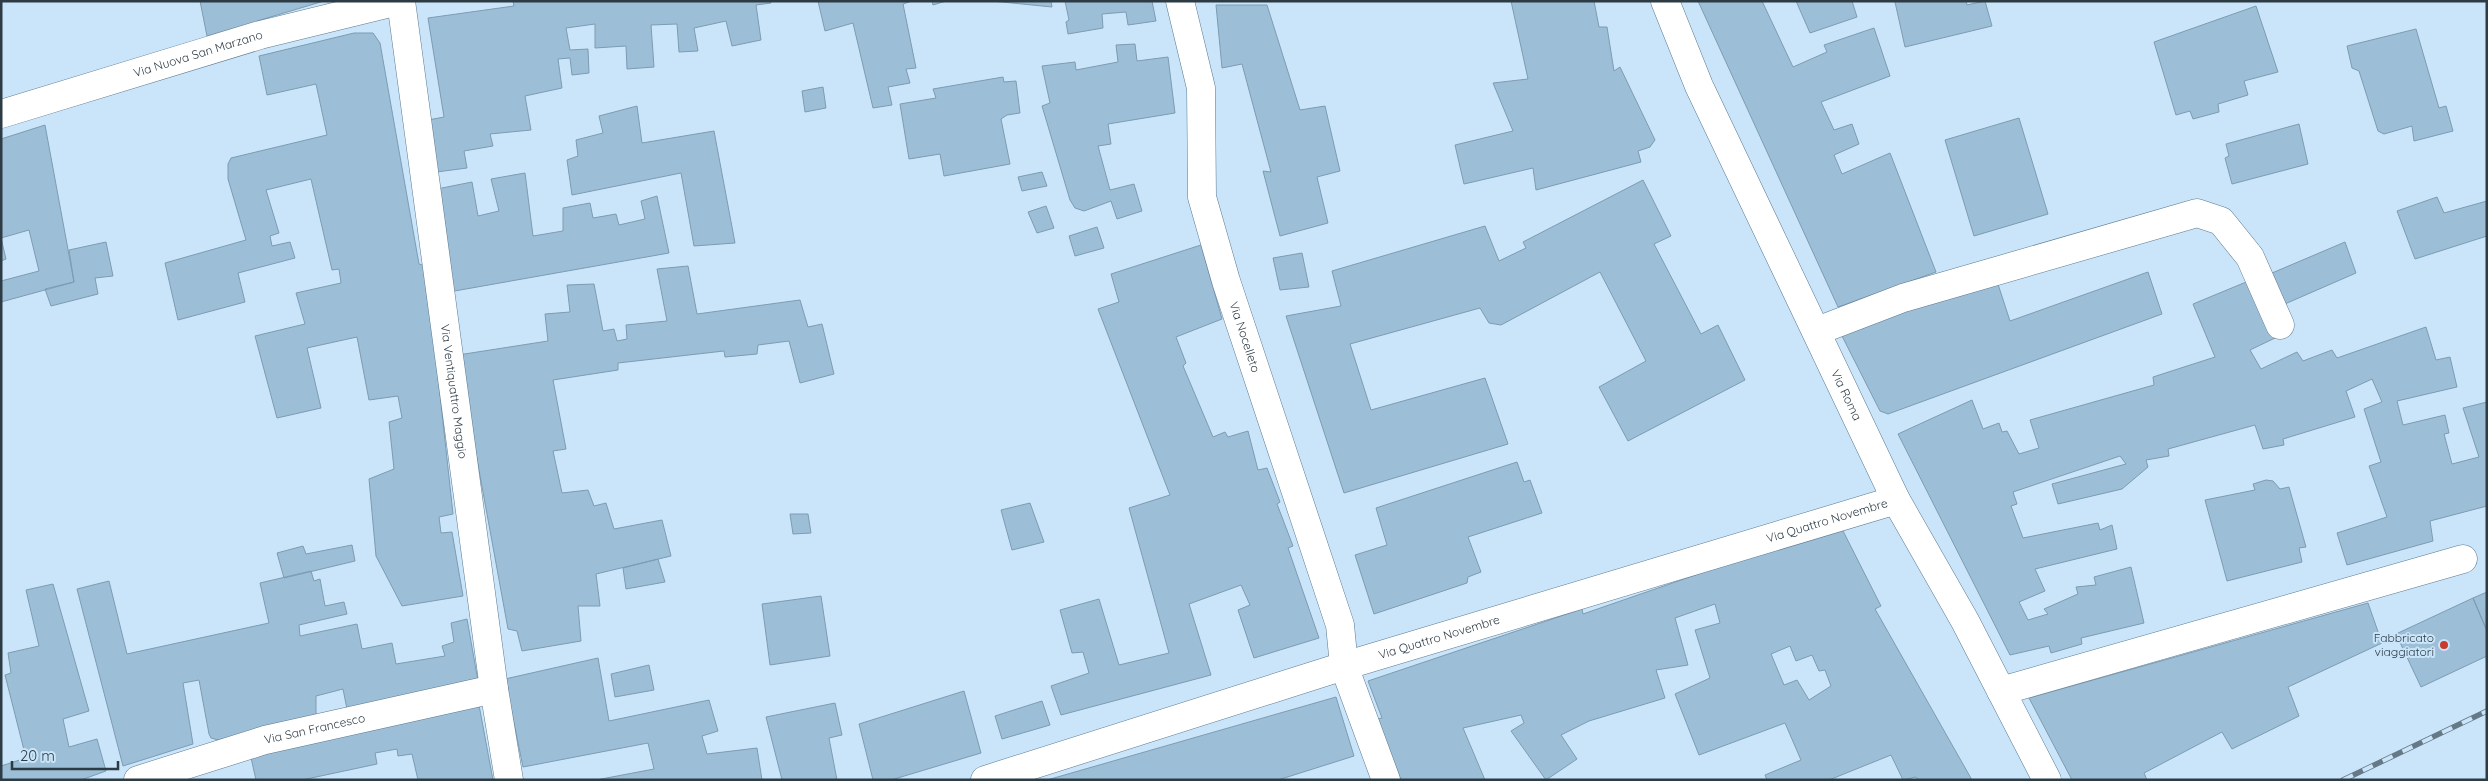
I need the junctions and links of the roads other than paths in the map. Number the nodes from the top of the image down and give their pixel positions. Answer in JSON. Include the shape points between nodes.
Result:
{"nodes":[{"id":1,"x":400,"y":1,"type":"edge"},
{"id":2,"x":1180,"y":1,"type":"edge"},
{"id":3,"x":1665,"y":1,"type":"edge"},
{"id":4,"x":1,"y":114,"type":"edge"},
{"id":5,"x":2280,"y":325,"type":"dead end"},
{"id":6,"x":1817,"y":331,"type":"junction"},
{"id":7,"x":1896,"y":500,"type":"junction"},
{"id":8,"x":2463,"y":560,"type":"dead end"},
{"id":9,"x":1344,"y":666,"type":"junction"},
{"id":10,"x":494,"y":689,"type":"junction"},
{"id":11,"x":2001,"y":691,"type":"junction"},
{"id":12,"x":138,"y":780,"type":"edge"},
{"id":13,"x":509,"y":780,"type":"edge"},
{"id":14,"x":985,"y":780,"type":"edge"},
{"id":15,"x":1386,"y":780,"type":"edge"},
{"id":16,"x":2048,"y":780,"type":"edge"}],
"edges":[{"from":1,"to":4,"type":"street","name":"Via Nuova San Marzano","via":[[260,34]]},
{"from":1,"to":10,"type":"street","name":"Via Ventiquattro Maggio"},
{"from":2,"to":9,"type":"street","name":"Via Nocelleto","via":[[1201,88],[1202,197],[1226,281],[1340,625]]},
{"from":3,"to":6,"type":"street","name":"Via Roma","via":[[1698,86]]},
{"from":5,"to":6,"type":"street","via":[[2250,258],[2221,221],[2197,213],[1903,298]]},
{"from":6,"to":7,"type":"street","name":"Via Roma"},
{"from":7,"to":9,"type":"street","name":"Via Quattro Novembre"},
{"from":7,"to":11,"type":"street","name":"Via Roma"},
{"from":8,"to":11,"type":"street"},
{"from":9,"to":14,"type":"street","name":"Via Quattro Novembre"},
{"from":9,"to":15,"type":"street","name":"Via Nocelleto"},
{"from":10,"to":12,"type":"street","name":"Via San Francesco","via":[[265,740]]},
{"from":10,"to":13,"type":"street","name":"Via Ventiquattro Maggio"},
{"from":11,"to":16,"type":"street","name":"Via Roma"}]}
